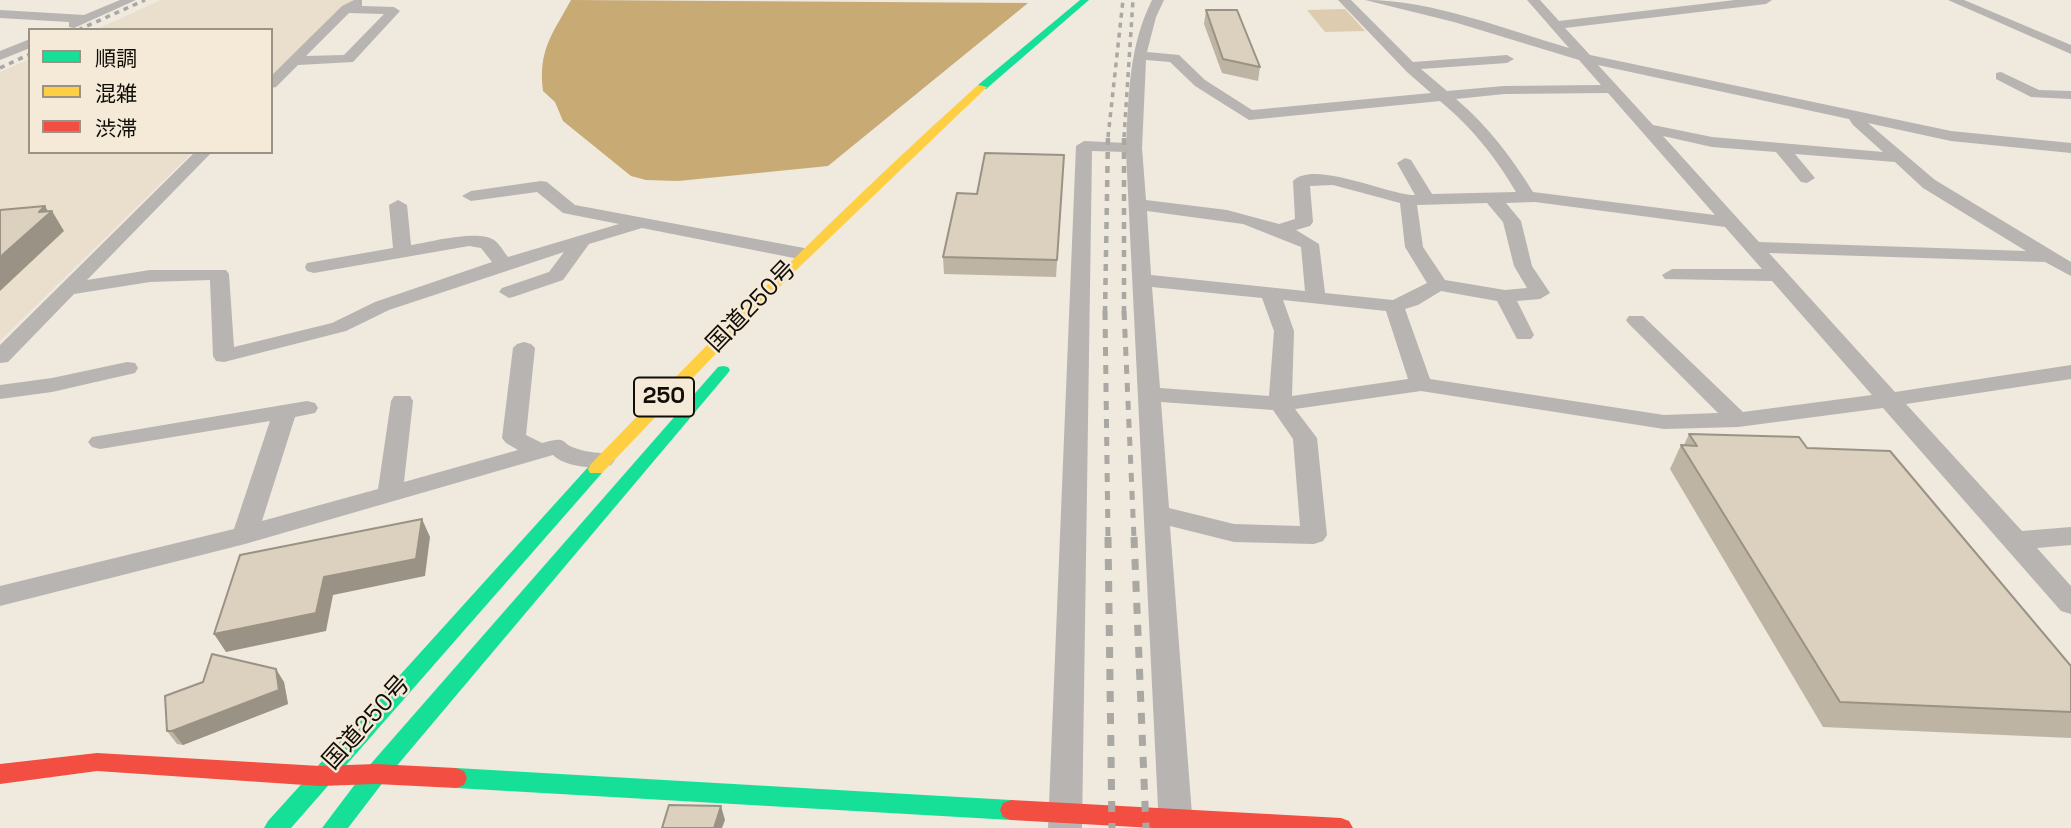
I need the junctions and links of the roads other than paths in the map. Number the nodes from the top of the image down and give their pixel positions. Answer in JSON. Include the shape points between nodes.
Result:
{"nodes":[{"id":1,"x":130,"y":0,"type":"edge"},
{"id":2,"x":363,"y":0,"type":"edge"},
{"id":3,"x":1085,"y":0,"type":"edge"},
{"id":4,"x":1158,"y":0,"type":"edge"},
{"id":5,"x":1344,"y":0,"type":"edge"},
{"id":6,"x":1371,"y":0,"type":"edge"},
{"id":7,"x":1533,"y":0,"type":"edge"},
{"id":8,"x":1649,"y":0,"type":"edge"},
{"id":9,"x":1766,"y":0,"type":"edge"},
{"id":10,"x":1954,"y":0,"type":"edge"},
{"id":11,"x":346,"y":9,"type":"junction"},
{"id":12,"x":1667,"y":12,"type":"junction"},
{"id":13,"x":0,"y":14,"type":"edge"},
{"id":14,"x":86,"y":19,"type":"junction"},
{"id":15,"x":1080,"y":25,"type":"dead end"},
{"id":16,"x":1557,"y":25,"type":"junction"},
{"id":17,"x":66,"y":28,"type":"edge"},
{"id":18,"x":28,"y":44,"type":"edge"},
{"id":19,"x":2071,"y":50,"type":"edge"},
{"id":20,"x":1139,"y":55,"type":"junction"},
{"id":21,"x":0,"y":56,"type":"edge"},
{"id":22,"x":1587,"y":58,"type":"junction"},
{"id":23,"x":1507,"y":59,"type":"dead end"},
{"id":24,"x":294,"y":61,"type":"junction"},
{"id":25,"x":1410,"y":66,"type":"junction"},
{"id":26,"x":2001,"y":76,"type":"dead end"},
{"id":27,"x":273,"y":82,"type":"edge"},
{"id":28,"x":1612,"y":89,"type":"junction"},
{"id":29,"x":2071,"y":95,"type":"edge"},
{"id":30,"x":1444,"y":96,"type":"junction"},
{"id":31,"x":1856,"y":116,"type":"junction"},
{"id":32,"x":1647,"y":128,"type":"junction"},
{"id":33,"x":1134,"y":148,"type":"junction"},
{"id":34,"x":1781,"y":148,"type":"junction"},
{"id":35,"x":2071,"y":148,"type":"edge"},
{"id":36,"x":202,"y":154,"type":"edge"},
{"id":37,"x":1899,"y":159,"type":"junction"},
{"id":38,"x":1405,"y":163,"type":"dead end"},
{"id":39,"x":1807,"y":178,"type":"dead end"},
{"id":40,"x":471,"y":196,"type":"dead end"},
{"id":41,"x":887,"y":197,"type":"dead end"},
{"id":42,"x":1528,"y":197,"type":"junction"},
{"id":43,"x":1492,"y":198,"type":"junction"},
{"id":44,"x":1417,"y":200,"type":"junction"},
{"id":45,"x":398,"y":205,"type":"dead end"},
{"id":46,"x":1138,"y":205,"type":"junction"},
{"id":47,"x":1731,"y":222,"type":"junction"},
{"id":48,"x":641,"y":223,"type":"junction"},
{"id":49,"x":1282,"y":229,"type":"junction"},
{"id":50,"x":582,"y":241,"type":"junction"},
{"id":51,"x":1752,"y":247,"type":"junction"},
{"id":52,"x":403,"y":252,"type":"junction"},
{"id":53,"x":804,"y":254,"type":"junction"},
{"id":54,"x":2050,"y":257,"type":"junction"},
{"id":55,"x":503,"y":264,"type":"junction"},
{"id":56,"x":314,"y":267,"type":"dead end"},
{"id":57,"x":2071,"y":270,"type":"edge"},
{"id":58,"x":1777,"y":275,"type":"junction"},
{"id":59,"x":1672,"y":276,"type":"dead end"},
{"id":60,"x":1142,"y":280,"type":"junction"},
{"id":61,"x":1438,"y":285,"type":"junction"},
{"id":62,"x":68,"y":289,"type":"junction"},
{"id":63,"x":509,"y":292,"type":"dead end"},
{"id":64,"x":1270,"y":293,"type":"junction"},
{"id":65,"x":1505,"y":296,"type":"junction"},
{"id":66,"x":1316,"y":298,"type":"junction"},
{"id":67,"x":1394,"y":306,"type":"junction"},
{"id":68,"x":1636,"y":320,"type":"dead end"},
{"id":69,"x":1524,"y":335,"type":"dead end"},
{"id":70,"x":524,"y":348,"type":"dead end"},
{"id":71,"x":0,"y":357,"type":"edge"},
{"id":72,"x":734,"y":358,"type":"dead end"},
{"id":73,"x":127,"y":368,"type":"dead end"},
{"id":74,"x":2071,"y":372,"type":"edge"},
{"id":75,"x":1421,"y":384,"type":"junction"},
{"id":76,"x":0,"y":392,"type":"edge"},
{"id":77,"x":1149,"y":394,"type":"junction"},
{"id":78,"x":1889,"y":400,"type":"junction"},
{"id":79,"x":402,"y":401,"type":"dead end"},
{"id":80,"x":1280,"y":404,"type":"junction"},
{"id":81,"x":1738,"y":420,"type":"junction"},
{"id":82,"x":100,"y":442,"type":"dead end"},
{"id":83,"x":539,"y":451,"type":"junction"},
{"id":84,"x":603,"y":460,"type":"junction"},
{"id":85,"x":390,"y":494,"type":"junction"},
{"id":86,"x":1157,"y":514,"type":"junction"},
{"id":87,"x":245,"y":535,"type":"junction"},
{"id":88,"x":2071,"y":536,"type":"edge"},
{"id":89,"x":2016,"y":541,"type":"junction"},
{"id":90,"x":0,"y":596,"type":"edge"},
{"id":91,"x":2071,"y":604,"type":"edge"},
{"id":92,"x":376,"y":774,"type":"junction"},
{"id":93,"x":0,"y":775,"type":"edge"},
{"id":94,"x":320,"y":776,"type":"junction"},
{"id":95,"x":1065,"y":820,"type":"edge"},
{"id":96,"x":1176,"y":823,"type":"edge"},
{"id":97,"x":276,"y":828,"type":"edge"},
{"id":98,"x":334,"y":828,"type":"edge"},
{"id":99,"x":1341,"y":828,"type":"edge"}],
"edges":[{"from":1,"to":14,"type":"street"},
{"from":2,"to":11,"type":"street"},
{"from":3,"to":53,"type":"main road","name":"国道250号","number":"250","via":[[912,148]]},
{"from":4,"to":20,"type":"street"},
{"from":5,"to":25,"type":"street"},
{"from":6,"to":22,"type":"street","via":[[1458,14]]},
{"from":7,"to":16,"type":"street"},
{"from":8,"to":12,"type":"street"},
{"from":9,"to":12,"type":"street"},
{"from":10,"to":19,"type":"street"},
{"from":11,"to":24,"type":"street"},
{"from":11,"to":24,"type":"street","via":[[394,11],[348,59]]},
{"from":12,"to":16,"type":"street"},
{"from":13,"to":14,"type":"street"},
{"from":14,"to":17,"type":"street"},
{"from":15,"to":41,"type":"main road","via":[[1035,57]]},
{"from":16,"to":22,"type":"street"},
{"from":18,"to":21,"type":"street"},
{"from":20,"to":30,"type":"street","via":[[1174,58],[1200,83],[1248,115]]},
{"from":20,"to":33,"type":"street"},
{"from":22,"to":28,"type":"street"},
{"from":22,"to":31,"type":"street"},
{"from":23,"to":25,"type":"street"},
{"from":24,"to":27,"type":"street"},
{"from":25,"to":30,"type":"street"},
{"from":26,"to":29,"type":"street","via":[[2036,94]]},
{"from":28,"to":30,"type":"street"},
{"from":28,"to":32,"type":"street"},
{"from":30,"to":42,"type":"street","via":[[1476,124]]},
{"from":31,"to":35,"type":"street","via":[[1951,136]]},
{"from":31,"to":37,"type":"street"},
{"from":32,"to":34,"type":"street","via":[[1712,142]]},
{"from":32,"to":47,"type":"street"},
{"from":33,"to":46,"type":"street"},
{"from":33,"to":95,"type":"street","via":[[1084,146]]},
{"from":34,"to":37,"type":"street"},
{"from":34,"to":39,"type":"street"},
{"from":36,"to":62,"type":"street"},
{"from":37,"to":54,"type":"street","via":[[1929,184]]},
{"from":38,"to":44,"type":"street"},
{"from":40,"to":48,"type":"street","via":[[541,186],[569,209]]},
{"from":42,"to":43,"type":"street"},
{"from":42,"to":47,"type":"street"},
{"from":43,"to":44,"type":"street"},
{"from":43,"to":65,"type":"street","via":[[1512,220],[1523,266],[1539,292]]},
{"from":44,"to":49,"type":"street","via":[[1334,180],[1301,181],[1304,222]]},
{"from":44,"to":61,"type":"street","via":[[1414,247]]},
{"from":45,"to":52,"type":"street"},
{"from":46,"to":49,"type":"street","via":[[1198,210]]},
{"from":46,"to":60,"type":"street"},
{"from":47,"to":51,"type":"street"},
{"from":48,"to":50,"type":"street"},
{"from":48,"to":53,"type":"street"},
{"from":49,"to":66,"type":"street","via":[[1310,244]]},
{"from":50,"to":55,"type":"street"},
{"from":50,"to":63,"type":"street","via":[[556,276]]},
{"from":51,"to":54,"type":"street"},
{"from":51,"to":58,"type":"street"},
{"from":52,"to":55,"type":"street","via":[[469,241],[487,243]]},
{"from":52,"to":56,"type":"street"},
{"from":53,"to":84,"type":"main road","name":"国道250号","number":"250"},
{"from":54,"to":57,"type":"street"},
{"from":55,"to":62,"type":"street","via":[[382,306],[339,327],[224,356],[219,274],[150,276]]},
{"from":58,"to":59,"type":"street"},
{"from":58,"to":78,"type":"street"},
{"from":60,"to":64,"type":"street"},
{"from":60,"to":77,"type":"street"},
{"from":61,"to":65,"type":"street"},
{"from":61,"to":67,"type":"street"},
{"from":62,"to":71,"type":"street"},
{"from":64,"to":66,"type":"street"},
{"from":64,"to":80,"type":"street","via":[[1284,331]]},
{"from":65,"to":69,"type":"street"},
{"from":66,"to":67,"type":"street"},
{"from":67,"to":75,"type":"street"},
{"from":68,"to":81,"type":"street"},
{"from":70,"to":83,"type":"street","via":[[514,438]]},
{"from":72,"to":92,"type":"main road","name":"国道250号","number":"250"},
{"from":73,"to":76,"type":"street"},
{"from":74,"to":78,"type":"street"},
{"from":75,"to":80,"type":"street"},
{"from":75,"to":81,"type":"street","via":[[1664,422]]},
{"from":77,"to":80,"type":"street"},
{"from":77,"to":86,"type":"street"},
{"from":78,"to":81,"type":"street"},
{"from":78,"to":89,"type":"street"},
{"from":79,"to":85,"type":"street"},
{"from":80,"to":86,"type":"street","via":[[1305,438],[1314,535],[1234,533]]},
{"from":82,"to":87,"type":"street","via":[[296,410]]},
{"from":83,"to":84,"type":"street","via":[[558,446],[568,456]]},
{"from":83,"to":85,"type":"street"},
{"from":84,"to":94,"type":"main road","name":"国道250号","number":"250"},
{"from":85,"to":87,"type":"street"},
{"from":86,"to":96,"type":"street"},
{"from":87,"to":90,"type":"street"},
{"from":88,"to":89,"type":"street"},
{"from":89,"to":91,"type":"street"},
{"from":92,"to":94,"type":"main road"},
{"from":92,"to":95,"type":"main road"},
{"from":92,"to":98,"type":"main road","name":"国道250号","number":"250"},
{"from":93,"to":94,"type":"main road","via":[[97,762]]},
{"from":94,"to":97,"type":"main road","name":"国道250号","number":"250"},
{"from":95,"to":96,"type":"main road"},
{"from":96,"to":99,"type":"main road"}]}
